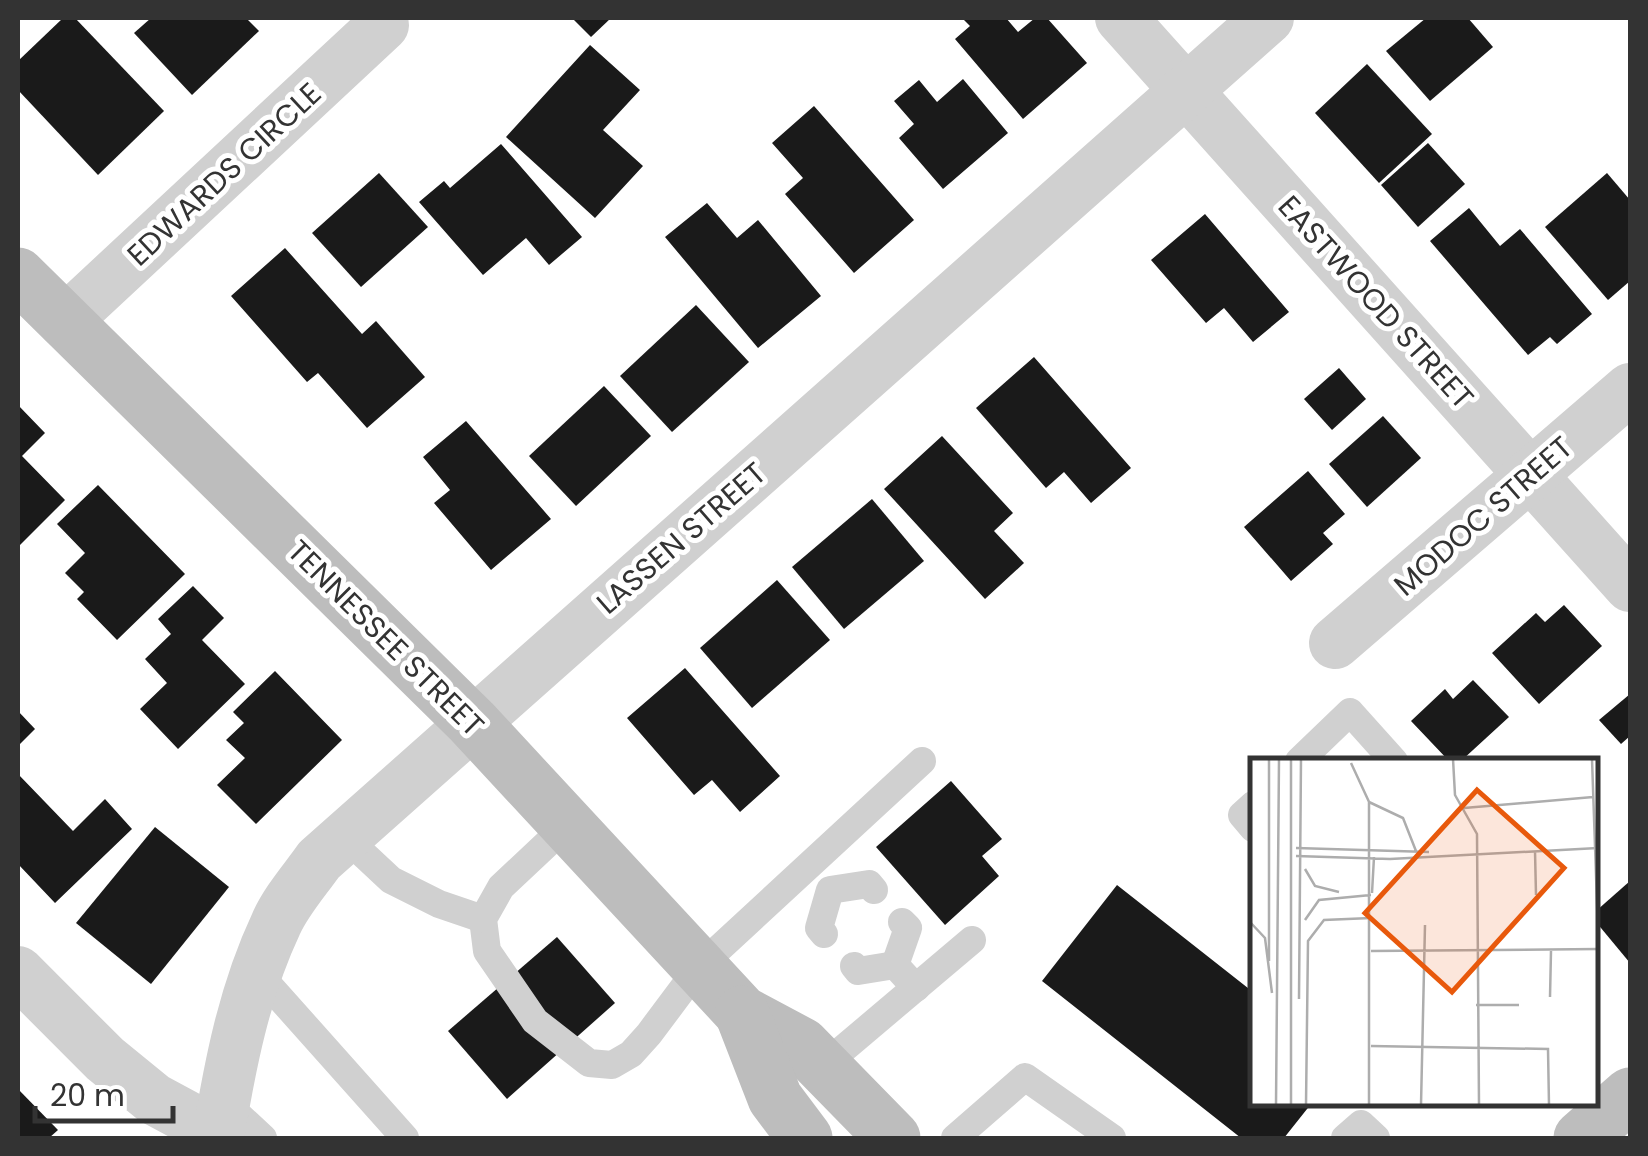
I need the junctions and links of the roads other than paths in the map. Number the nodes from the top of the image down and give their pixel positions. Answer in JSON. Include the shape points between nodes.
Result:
{"nodes":[{"id":1,"x":1122,"y":18,"type":"edge"},
{"id":2,"x":1268,"y":18,"type":"edge"},
{"id":3,"x":383,"y":25,"type":"dead end"},
{"id":4,"x":1187,"y":90,"type":"junction"},
{"id":5,"x":18,"y":275,"type":"edge"},
{"id":6,"x":64,"y":322,"type":"junction"},
{"id":7,"x":1630,"y":388,"type":"edge"},
{"id":8,"x":1530,"y":476,"type":"junction"},
{"id":9,"x":1630,"y":586,"type":"edge"},
{"id":10,"x":1335,"y":643,"type":"dead end"},
{"id":11,"x":472,"y":722,"type":"junction"},
{"id":12,"x":1302,"y":758,"type":"edge"},
{"id":13,"x":1391,"y":758,"type":"edge"},
{"id":14,"x":922,"y":760,"type":"dead end"},
{"id":15,"x":568,"y":825,"type":"junction"},
{"id":16,"x":345,"y":836,"type":"junction"},
{"id":17,"x":808,"y":864,"type":"junction"},
{"id":18,"x":830,"y":890,"type":"junction"},
{"id":19,"x":874,"y":890,"type":"dead end"},
{"id":20,"x":850,"y":912,"type":"dead end"},
{"id":21,"x":484,"y":919,"type":"junction"},
{"id":22,"x":902,"y":922,"type":"dead end"},
{"id":23,"x":824,"y":934,"type":"dead end"},
{"id":24,"x":972,"y":940,"type":"dead end"},
{"id":25,"x":887,"y":955,"type":"junction"},
{"id":26,"x":854,"y":966,"type":"dead end"},
{"id":27,"x":699,"y":967,"type":"junction"},
{"id":28,"x":18,"y":972,"type":"edge"},
{"id":29,"x":258,"y":972,"type":"junction"},
{"id":30,"x":916,"y":988,"type":"junction"},
{"id":31,"x":742,"y":1013,"type":"junction"},
{"id":32,"x":823,"y":1066,"type":"junction"},
{"id":33,"x":1630,"y":1095,"type":"edge"},
{"id":34,"x":231,"y":1128,"type":"edge"},
{"id":35,"x":405,"y":1138,"type":"edge"},
{"id":36,"x":805,"y":1138,"type":"edge"},
{"id":37,"x":893,"y":1138,"type":"edge"},
{"id":38,"x":955,"y":1138,"type":"edge"},
{"id":39,"x":1112,"y":1138,"type":"edge"},
{"id":40,"x":1581,"y":1138,"type":"edge"}],
"edges":[{"from":1,"to":4,"type":"street","name":"EASTWOOD STREET"},
{"from":2,"to":4,"type":"street","name":"LASSEN STREET"},
{"from":3,"to":6,"type":"street","name":"EDWARDS CIRCLE"},
{"from":4,"to":8,"type":"street","name":"EASTWOOD STREET"},
{"from":4,"to":11,"type":"street","name":"LASSEN STREET"},
{"from":5,"to":6,"type":"main road","name":"TENNESSEE STREET"},
{"from":6,"to":11,"type":"main road","name":"TENNESSEE STREET"},
{"from":7,"to":8,"type":"street","name":"MODOC STREET"},
{"from":8,"to":9,"type":"street","name":"EASTWOOD STREET"},
{"from":8,"to":10,"type":"street","name":"MODOC STREET"},
{"from":11,"to":15,"type":"main road","name":"TENNESSEE STREET"},
{"from":11,"to":16,"type":"street","name":"LASSEN STREET"},
{"from":12,"to":13,"type":"lane","via":[[1350,712]]},
{"from":14,"to":17,"type":"lane"},
{"from":15,"to":21,"type":"lane","via":[[501,887]]},
{"from":15,"to":27,"type":"main road","name":"TENNESSEE STREET"},
{"from":16,"to":21,"type":"lane","via":[[391,880]]},
{"from":16,"to":29,"type":"street","name":"LASSEN STREET","via":[[319,860],[277,920]]},
{"from":17,"to":18,"type":"lane"},
{"from":17,"to":27,"type":"lane"},
{"from":18,"to":19,"type":"lane","via":[[869,884]]},
{"from":18,"to":20,"type":"lane"},
{"from":18,"to":23,"type":"lane"},
{"from":21,"to":27,"type":"lane","via":[[486,951],[534,1021],[589,1063],[612,1065],[631,1054]]},
{"from":22,"to":25,"type":"lane","via":[[908,928]]},
{"from":24,"to":30,"type":"lane"},
{"from":25,"to":26,"type":"lane","via":[[858,971]]},
{"from":25,"to":30,"type":"lane"},
{"from":27,"to":31,"type":"main road","name":"TENNESSEE STREET"},
{"from":28,"to":34,"type":"street","via":[[142,1089]]},
{"from":29,"to":34,"type":"street","name":"LASSEN STREET","via":[[242,1015]]},
{"from":29,"to":35,"type":"lane"},
{"from":30,"to":32,"type":"lane"},
{"from":31,"to":32,"type":"main road","name":"TENNESSEE STREET","via":[[802,1044]]},
{"from":31,"to":36,"type":"main road","name":"TENNESSEE STREET","via":[[775,1098]]},
{"from":32,"to":37,"type":"main road","name":"TENNESSEE STREET"},
{"from":33,"to":40,"type":"main road"},
{"from":38,"to":39,"type":"lane","via":[[1025,1076]]}]}
